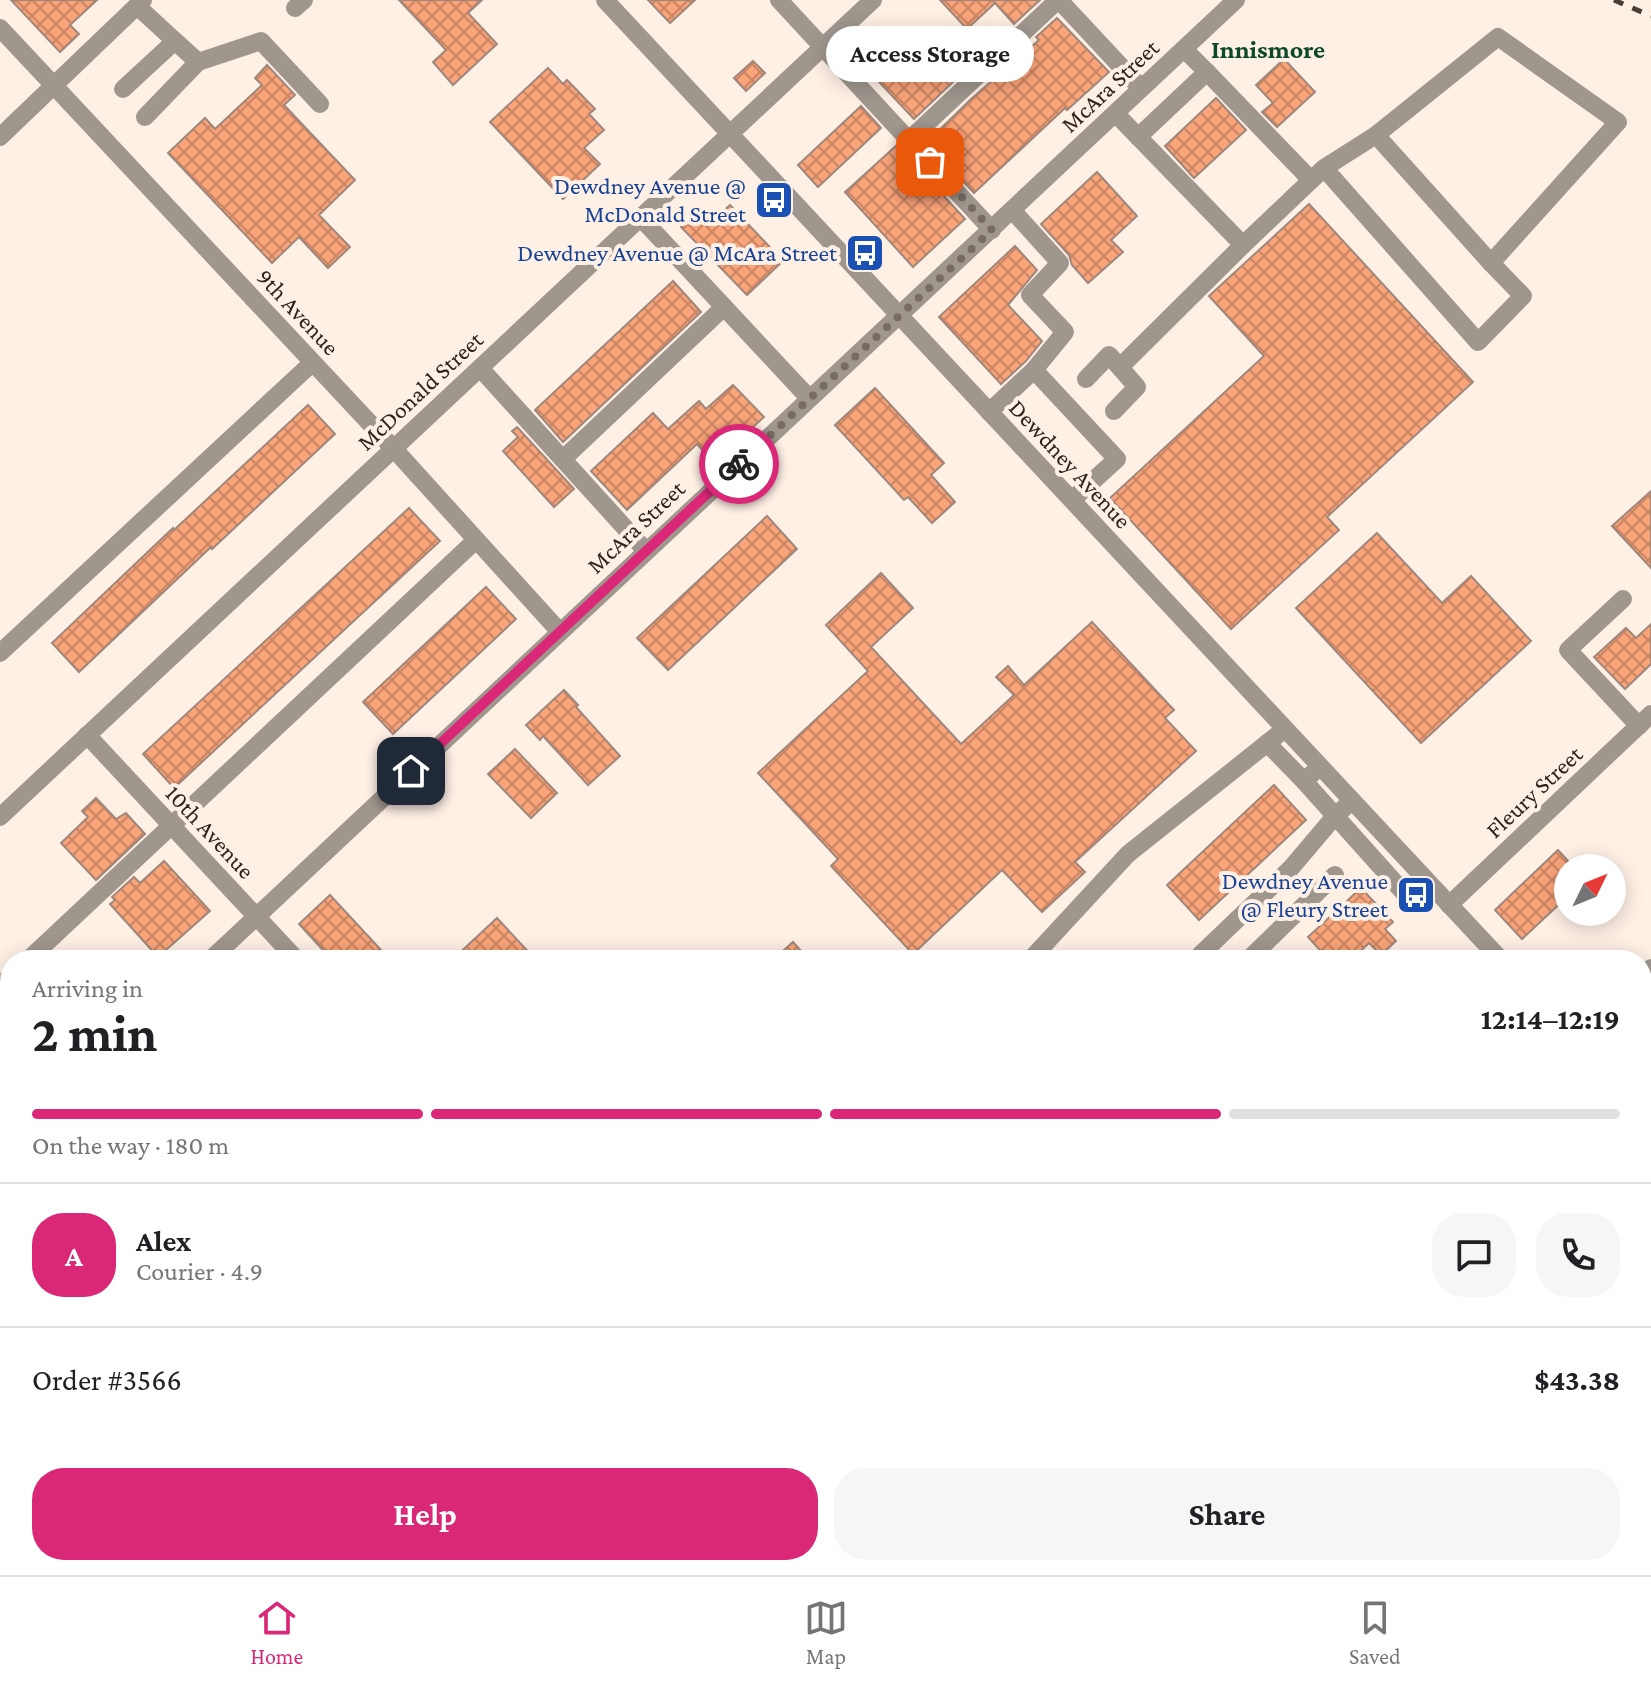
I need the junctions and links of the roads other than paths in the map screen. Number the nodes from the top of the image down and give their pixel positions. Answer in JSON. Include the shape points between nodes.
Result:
{"nodes":[{"id":1,"x":605,"y":0,"type":"edge"},
{"id":2,"x":779,"y":0,"type":"edge"},
{"id":3,"x":873,"y":0,"type":"edge"},
{"id":4,"x":1058,"y":0,"type":"edge"},
{"id":5,"x":1236,"y":0,"type":"edge"},
{"id":6,"x":140,"y":3,"type":"edge"},
{"id":7,"x":0,"y":28,"type":"edge"},
{"id":8,"x":175,"y":41,"type":"junction"},
{"id":9,"x":824,"y":47,"type":"junction"},
{"id":10,"x":1185,"y":50,"type":"junction"},
{"id":11,"x":198,"y":62,"type":"junction"},
{"id":12,"x":1207,"y":72,"type":"junction"},
{"id":13,"x":54,"y":86,"type":"junction"},
{"id":14,"x":1141,"y":88,"type":"junction"},
{"id":15,"x":123,"y":89,"type":"dead end"},
{"id":16,"x":320,"y":104,"type":"dead end"},
{"id":17,"x":1116,"y":114,"type":"junction"},
{"id":18,"x":145,"y":117,"type":"dead end"},
{"id":19,"x":730,"y":134,"type":"junction"},
{"id":20,"x":1376,"y":135,"type":"junction"},
{"id":21,"x":0,"y":137,"type":"edge"},
{"id":22,"x":1138,"y":137,"type":"junction"},
{"id":23,"x":909,"y":140,"type":"junction"},
{"id":24,"x":1318,"y":174,"type":"junction"},
{"id":25,"x":1012,"y":210,"type":"junction"},
{"id":26,"x":641,"y":218,"type":"junction"},
{"id":27,"x":992,"y":230,"type":"junction"},
{"id":28,"x":1243,"y":245,"type":"junction"},
{"id":29,"x":1491,"y":263,"type":"junction"},
{"id":30,"x":724,"y":307,"type":"junction"},
{"id":31,"x":898,"y":314,"type":"junction"},
{"id":32,"x":312,"y":363,"type":"junction"},
{"id":33,"x":1120,"y":367,"type":"junction"},
{"id":34,"x":480,"y":368,"type":"junction"},
{"id":35,"x":1034,"y":370,"type":"junction"},
{"id":36,"x":1086,"y":379,"type":"dead end"},
{"id":37,"x":809,"y":398,"type":"junction"},
{"id":38,"x":1114,"y":411,"type":"dead end"},
{"id":39,"x":989,"y":412,"type":"junction"},
{"id":40,"x":394,"y":449,"type":"junction"},
{"id":41,"x":563,"y":459,"type":"junction"},
{"id":42,"x":1072,"y":500,"type":"junction"},
{"id":43,"x":476,"y":540,"type":"junction"},
{"id":44,"x":646,"y":551,"type":"junction"},
{"id":45,"x":1623,"y":599,"type":"dead end"},
{"id":46,"x":560,"y":632,"type":"junction"},
{"id":47,"x":0,"y":653,"type":"edge"},
{"id":48,"x":1645,"y":720,"type":"edge"},
{"id":49,"x":1285,"y":729,"type":"junction"},
{"id":50,"x":87,"y":735,"type":"junction"},
{"id":51,"x":1267,"y":743,"type":"junction"},
{"id":52,"x":1321,"y":767,"type":"junction"},
{"id":53,"x":1304,"y":781,"type":"junction"},
{"id":54,"x":1352,"y":801,"type":"junction"},
{"id":55,"x":1335,"y":816,"type":"junction"},
{"id":56,"x":0,"y":817,"type":"edge"},
{"id":57,"x":170,"y":826,"type":"junction"},
{"id":58,"x":1335,"y":875,"type":"dead end"},
{"id":59,"x":1406,"y":895,"type":"dead end"},
{"id":60,"x":1449,"y":905,"type":"junction"},
{"id":61,"x":256,"y":916,"type":"junction"},
{"id":62,"x":39,"y":950,"type":"edge"},
{"id":63,"x":220,"y":950,"type":"edge"},
{"id":64,"x":288,"y":950,"type":"edge"},
{"id":65,"x":1039,"y":950,"type":"edge"},
{"id":66,"x":1207,"y":950,"type":"edge"},
{"id":67,"x":1258,"y":950,"type":"edge"},
{"id":68,"x":1492,"y":950,"type":"edge"}],
"edges":[{"from":1,"to":19,"type":"street","name":"Dewdney Avenue"},
{"from":2,"to":9,"type":"street"},
{"from":3,"to":9,"type":"street","name":"McDonald Street"},
{"from":4,"to":14,"type":"street"},
{"from":4,"to":23,"type":"street"},
{"from":5,"to":10,"type":"street","name":"McAra Street"},
{"from":6,"to":8,"type":"street"},
{"from":6,"to":13,"type":"street"},
{"from":7,"to":13,"type":"street","name":"9th Avenue"},
{"from":8,"to":11,"type":"street"},
{"from":8,"to":15,"type":"street"},
{"from":9,"to":19,"type":"street","name":"McDonald Street"},
{"from":9,"to":23,"type":"street"},
{"from":10,"to":12,"type":"street"},
{"from":10,"to":14,"type":"street","name":"McAra Street"},
{"from":11,"to":16,"type":"street","via":[[261,41]]},
{"from":11,"to":18,"type":"street"},
{"from":12,"to":22,"type":"street"},
{"from":12,"to":24,"type":"street"},
{"from":13,"to":21,"type":"street"},
{"from":13,"to":32,"type":"street","name":"9th Avenue"},
{"from":14,"to":17,"type":"street","name":"McAra Street"},
{"from":17,"to":22,"type":"street"},
{"from":17,"to":25,"type":"street","name":"McAra Street"},
{"from":19,"to":26,"type":"street","name":"McDonald Street"},
{"from":19,"to":31,"type":"street","name":"Dewdney Avenue"},
{"from":20,"to":24,"type":"street"},
{"from":20,"to":29,"type":"street"},
{"from":20,"to":29,"type":"street","via":[[1498,37],[1618,122]]},
{"from":22,"to":28,"type":"street"},
{"from":23,"to":27,"type":"street"},
{"from":24,"to":28,"type":"street"},
{"from":24,"to":29,"type":"street","via":[[1478,342],[1523,296]]},
{"from":25,"to":27,"type":"street","name":"McAra Street"},
{"from":25,"to":35,"type":"street","via":[[1060,263],[1030,295],[1065,332]]},
{"from":26,"to":30,"type":"street"},
{"from":26,"to":34,"type":"street","name":"McDonald Street"},
{"from":27,"to":31,"type":"street","name":"McAra Street"},
{"from":28,"to":33,"type":"street"},
{"from":30,"to":37,"type":"street"},
{"from":30,"to":41,"type":"street"},
{"from":31,"to":37,"type":"street","name":"McAra Street"},
{"from":31,"to":39,"type":"street","name":"Dewdney Avenue"},
{"from":32,"to":40,"type":"street","name":"9th Avenue"},
{"from":32,"to":47,"type":"street"},
{"from":33,"to":36,"type":"street","via":[[1109,355]]},
{"from":33,"to":38,"type":"street","via":[[1137,387]]},
{"from":34,"to":40,"type":"street","name":"McDonald Street"},
{"from":34,"to":41,"type":"street"},
{"from":35,"to":39,"type":"street"},
{"from":35,"to":42,"type":"street","via":[[1117,459]]},
{"from":37,"to":44,"type":"street","name":"McAra Street"},
{"from":39,"to":42,"type":"street","name":"Dewdney Avenue"},
{"from":40,"to":43,"type":"street","name":"9th Avenue"},
{"from":40,"to":50,"type":"street","name":"McDonald Street"},
{"from":41,"to":44,"type":"street"},
{"from":42,"to":49,"type":"street","name":"Dewdney Avenue"},
{"from":43,"to":46,"type":"street","name":"9th Avenue"},
{"from":43,"to":57,"type":"street"},
{"from":44,"to":46,"type":"street","name":"McAra Street"},
{"from":45,"to":48,"type":"street","via":[[1568,650]]},
{"from":46,"to":61,"type":"street","name":"McAra Street"},
{"from":48,"to":60,"type":"street","name":"Fleury Street"},
{"from":49,"to":51,"type":"street"},
{"from":49,"to":52,"type":"street","name":"Dewdney Avenue"},
{"from":50,"to":56,"type":"street","name":"McDonald Street"},
{"from":50,"to":57,"type":"street","name":"10th Avenue"},
{"from":51,"to":53,"type":"street"},
{"from":51,"to":65,"type":"street","via":[[1128,854]]},
{"from":52,"to":53,"type":"street"},
{"from":52,"to":54,"type":"street","name":"Dewdney Avenue"},
{"from":53,"to":55,"type":"street"},
{"from":54,"to":55,"type":"street"},
{"from":54,"to":60,"type":"street","name":"Dewdney Avenue"},
{"from":55,"to":59,"type":"street"},
{"from":55,"to":66,"type":"street","via":[[1291,868]]},
{"from":57,"to":61,"type":"street","name":"10th Avenue"},
{"from":57,"to":62,"type":"street"},
{"from":58,"to":67,"type":"street"},
{"from":60,"to":68,"type":"street","name":"Dewdney Avenue"},
{"from":61,"to":63,"type":"street","name":"McAra Street"},
{"from":61,"to":64,"type":"street","name":"10th Avenue"}]}
